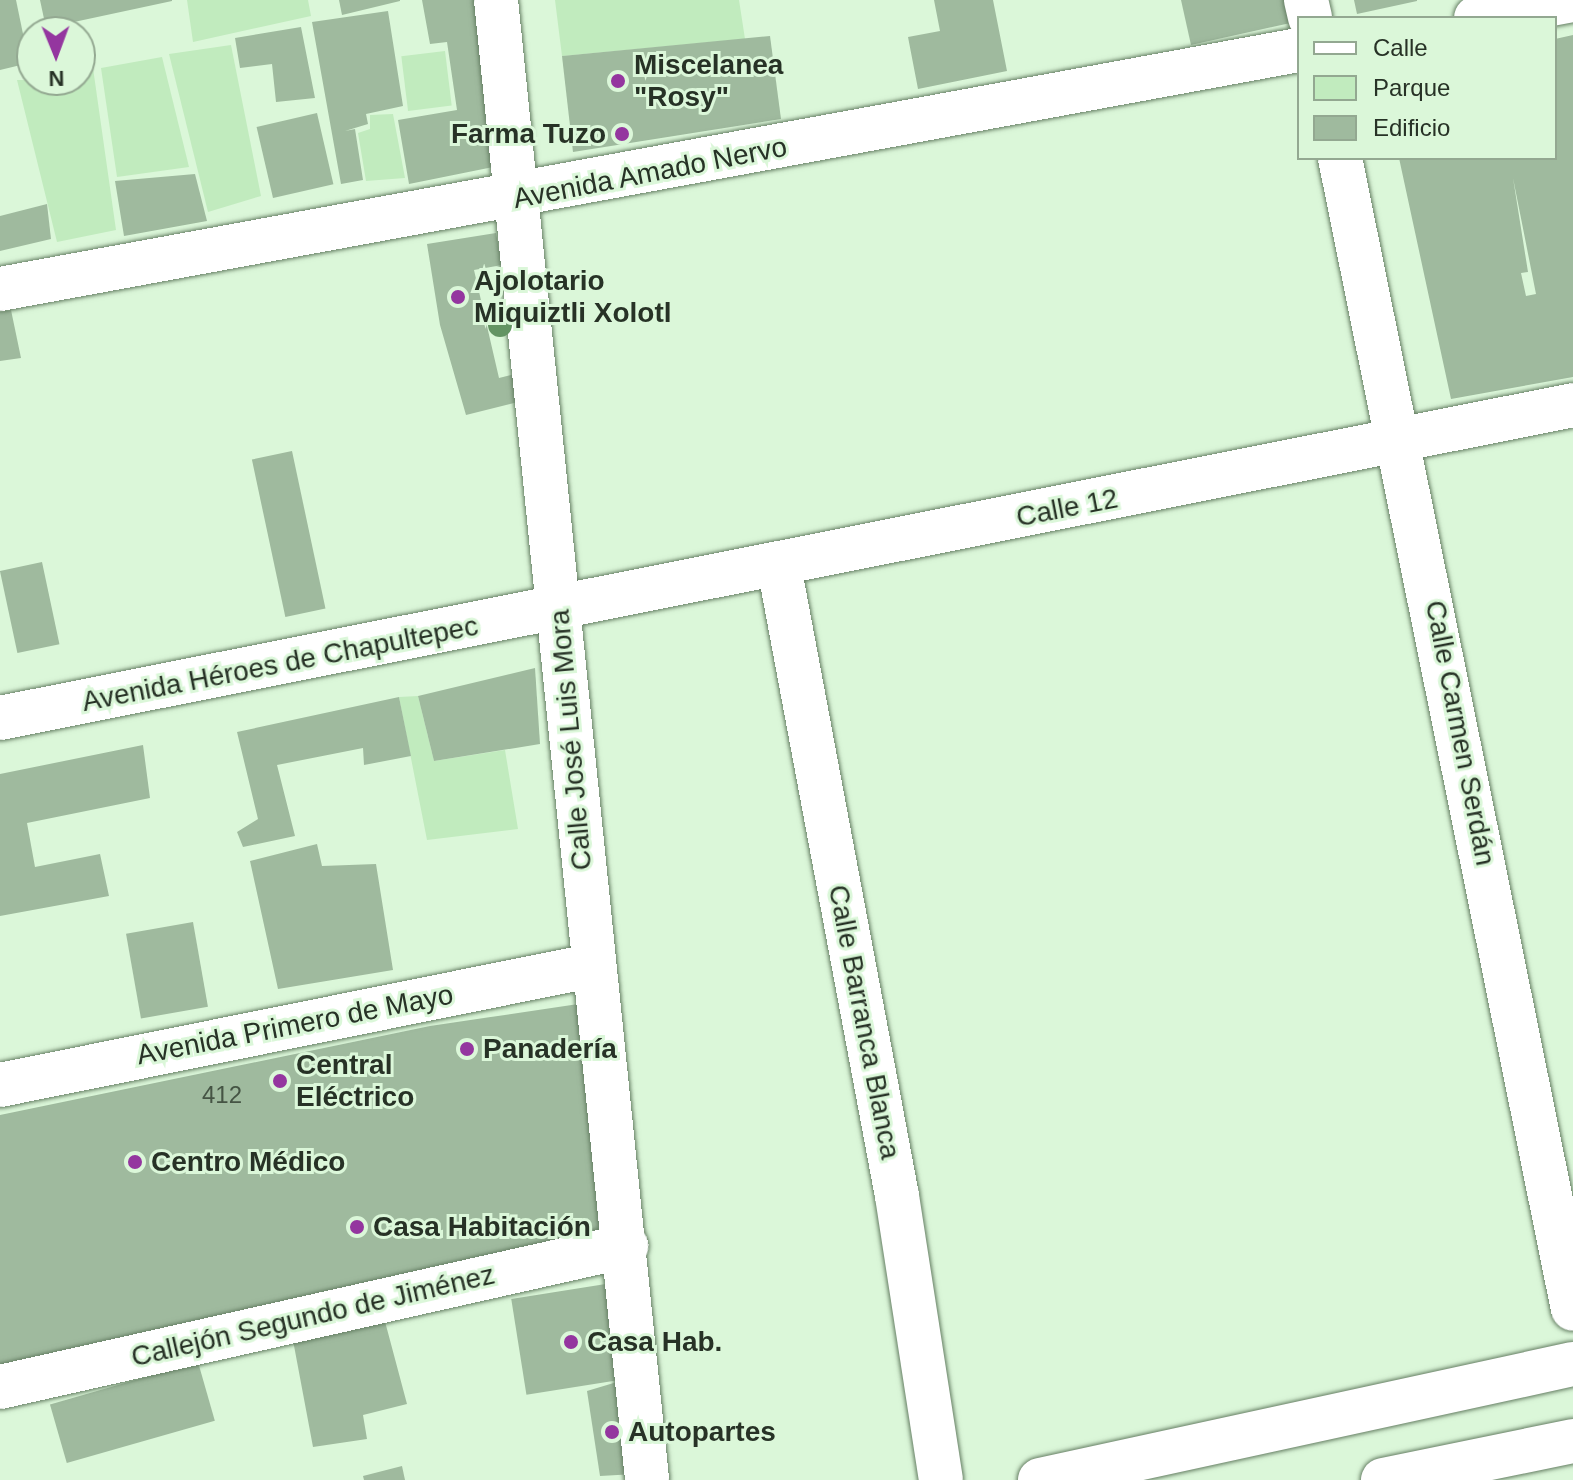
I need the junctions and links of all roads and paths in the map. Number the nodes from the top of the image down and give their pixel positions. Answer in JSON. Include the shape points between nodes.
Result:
{"nodes":[{"id":1,"x":496,"y":0,"type":"edge"},
{"id":2,"x":1573,"y":0,"type":"edge"},
{"id":3,"x":1487,"y":16,"type":"edge"},
{"id":4,"x":1297,"y":50,"type":"edge"},
{"id":5,"x":1340,"y":160,"type":"edge"},
{"id":6,"x":517,"y":198,"type":"junction"},
{"id":7,"x":0,"y":289,"type":"edge"},
{"id":8,"x":1573,"y":405,"type":"edge"},
{"id":9,"x":1402,"y":440,"type":"junction"},
{"id":10,"x":779,"y":566,"type":"junction"},
{"id":11,"x":561,"y":610,"type":"junction"},
{"id":12,"x":0,"y":718,"type":"edge"},
{"id":13,"x":590,"y":966,"type":"junction"},
{"id":14,"x":0,"y":1085,"type":"edge"},
{"id":15,"x":626,"y":1246,"type":"junction"},
{"id":16,"x":1573,"y":1309,"type":"edge"},
{"id":17,"x":1573,"y":1364,"type":"edge"},
{"id":18,"x":0,"y":1387,"type":"edge"},
{"id":19,"x":1573,"y":1441,"type":"edge"},
{"id":20,"x":647,"y":1480,"type":"edge"},
{"id":21,"x":941,"y":1480,"type":"edge"},
{"id":22,"x":1040,"y":1480,"type":"edge"},
{"id":23,"x":1383,"y":1480,"type":"edge"}],
"edges":[{"from":1,"to":6,"type":"street","name":"Calle José Luis Mora"},
{"from":2,"to":3,"type":"street"},
{"from":4,"to":6,"type":"street","name":"Avenida Amado Nervo"},
{"from":5,"to":9,"type":"street","name":"Calle Carmen Serdán"},
{"from":6,"to":7,"type":"street","name":"Avenida Amado Nervo"},
{"from":6,"to":11,"type":"street","name":"Calle José Luis Mora"},
{"from":8,"to":9,"type":"street","name":"Calle 12"},
{"from":9,"to":10,"type":"street","name":"Calle 12"},
{"from":9,"to":16,"type":"street","name":"Calle Carmen Serdán"},
{"from":10,"to":11,"type":"street","name":"Calle 12"},
{"from":10,"to":21,"type":"street","name":"Calle Barranca Blanca","via":[[897,1196]]},
{"from":11,"to":12,"type":"street","name":"Avenida Héroes de Chapultepec"},
{"from":11,"to":13,"type":"street","name":"Calle José Luis Mora"},
{"from":13,"to":14,"type":"street","name":"Avenida Primero de Mayo"},
{"from":13,"to":15,"type":"street","name":"Calle José Luis Mora"},
{"from":15,"to":18,"type":"street","name":"Callejón Segundo de Jiménez"},
{"from":15,"to":20,"type":"street","name":"Calle José Luis Mora"},
{"from":17,"to":22,"type":"street"},
{"from":19,"to":23,"type":"street"}]}
